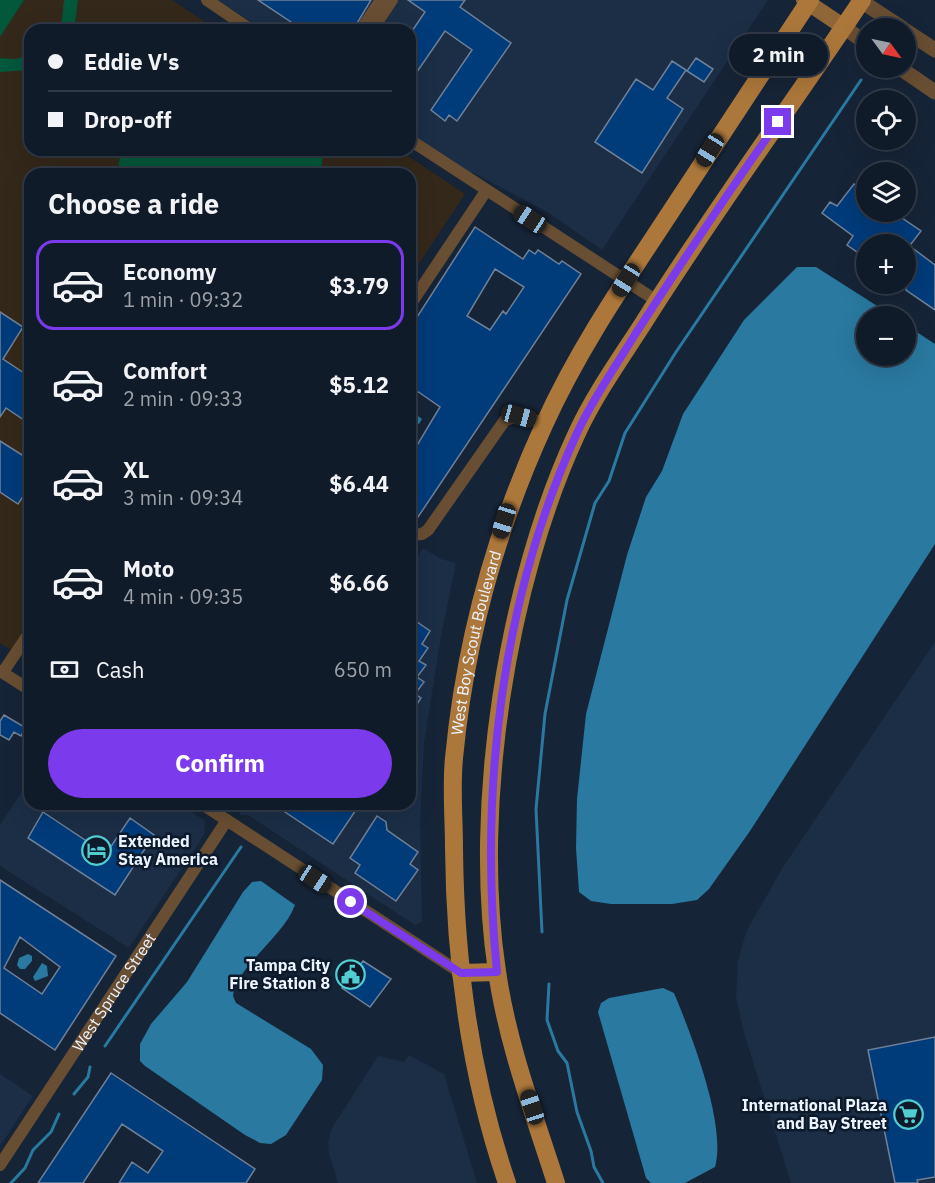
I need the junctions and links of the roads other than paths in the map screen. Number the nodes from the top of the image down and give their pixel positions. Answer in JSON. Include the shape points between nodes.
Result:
{"nodes":[{"id":1,"x":207,"y":0,"type":"edge"},
{"id":2,"x":860,"y":0,"type":"edge"},
{"id":3,"x":387,"y":1,"type":"edge"},
{"id":4,"x":807,"y":1,"type":"edge"},
{"id":5,"x":887,"y":18,"type":"edge"},
{"id":6,"x":242,"y":24,"type":"edge"},
{"id":7,"x":366,"y":24,"type":"edge"},
{"id":8,"x":375,"y":24,"type":"edge"},
{"id":9,"x":844,"y":27,"type":"junction"},
{"id":10,"x":856,"y":36,"type":"edge"},
{"id":11,"x":916,"y":38,"type":"edge"},
{"id":12,"x":935,"y":50,"type":"edge"},
{"id":13,"x":915,"y":78,"type":"edge"},
{"id":14,"x":935,"y":92,"type":"edge"},
{"id":15,"x":416,"y":144,"type":"edge"},
{"id":16,"x":486,"y":191,"type":"junction"},
{"id":17,"x":626,"y":280,"type":"junction"},
{"id":18,"x":416,"y":296,"type":"edge"},
{"id":19,"x":657,"y":301,"type":"junction"},
{"id":20,"x":545,"y":423,"type":"junction"},
{"id":21,"x":416,"y":534,"type":"edge"},
{"id":22,"x":24,"y":640,"type":"edge"},
{"id":23,"x":1,"y":672,"type":"edge"},
{"id":24,"x":24,"y":686,"type":"edge"},
{"id":25,"x":211,"y":810,"type":"edge"},
{"id":26,"x":227,"y":820,"type":"junction"},
{"id":27,"x":497,"y":972,"type":"junction"},
{"id":28,"x":461,"y":973,"type":"junction"},
{"id":29,"x":0,"y":1165,"type":"edge"},
{"id":30,"x":507,"y":1183,"type":"edge"},
{"id":31,"x":556,"y":1183,"type":"edge"}],
"edges":[{"from":1,"to":6,"type":"street"},
{"from":2,"to":5,"type":"street"},
{"from":2,"to":9,"type":"main road"},
{"from":3,"to":7,"type":"street"},
{"from":3,"to":8,"type":"street"},
{"from":4,"to":9,"type":"main road"},
{"from":4,"to":17,"type":"main road","name":"West Boy Scout Boulevard"},
{"from":9,"to":10,"type":"street"},
{"from":9,"to":19,"type":"main road","name":"West Boy Scout Boulevard"},
{"from":11,"to":12,"type":"street"},
{"from":13,"to":14,"type":"street"},
{"from":15,"to":16,"type":"street"},
{"from":16,"to":17,"type":"street"},
{"from":16,"to":18,"type":"street"},
{"from":17,"to":19,"type":"street"},
{"from":17,"to":20,"type":"main road","name":"West Boy Scout Boulevard","via":[[580,352]]},
{"from":19,"to":27,"type":"main road","name":"West Boy Scout Boulevard","via":[[577,432],[542,526],[523,593],[503,685],[494,751],[491,912]]},
{"from":20,"to":21,"type":"street","via":[[519,416],[505,420],[428,530]]},
{"from":20,"to":28,"type":"main road","name":"West Boy Scout Boulevard","via":[[509,506],[487,576],[464,686],[454,760],[455,900]]},
{"from":22,"to":23,"type":"street"},
{"from":23,"to":24,"type":"street"},
{"from":25,"to":26,"type":"street"},
{"from":26,"to":28,"type":"street"},
{"from":26,"to":29,"type":"street","name":"West Spruce Street"},
{"from":27,"to":28,"type":"main road"},
{"from":27,"to":31,"type":"main road","name":"West Boy Scout Boulevard","via":[[514,1050]]},
{"from":28,"to":30,"type":"main road","name":"West Boy Scout Boulevard","via":[[473,1058]]}]}
